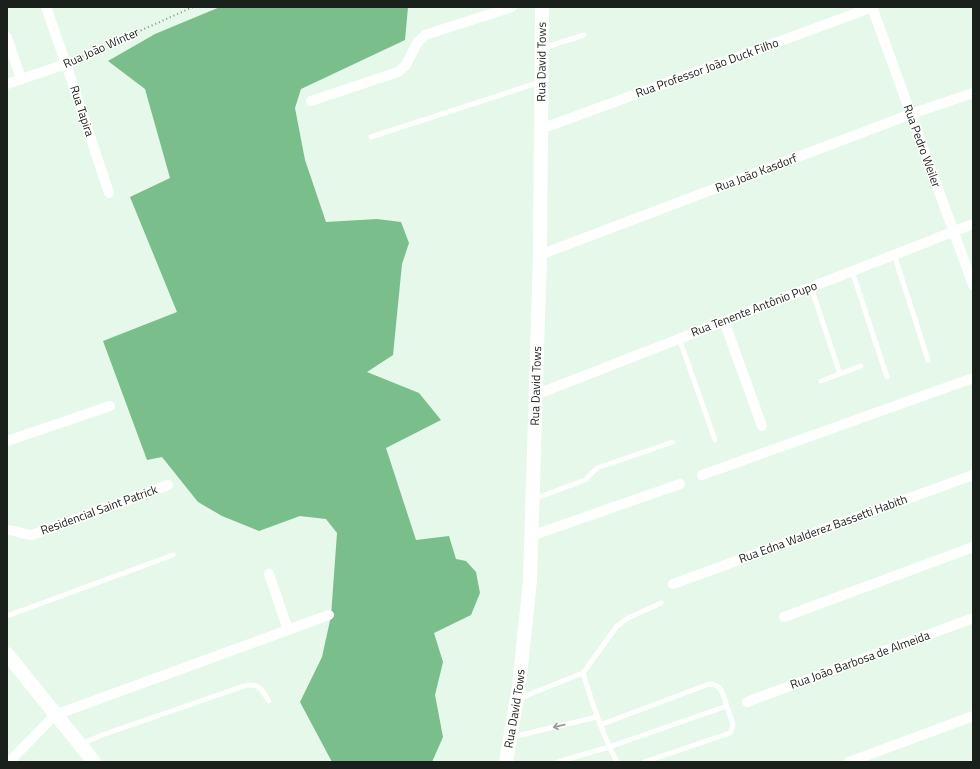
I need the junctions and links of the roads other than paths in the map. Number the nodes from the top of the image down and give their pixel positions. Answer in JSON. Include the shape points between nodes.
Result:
{"nodes":[{"id":1,"x":46,"y":7,"type":"edge"},
{"id":2,"x":512,"y":7,"type":"edge"},
{"id":3,"x":542,"y":7,"type":"edge"},
{"id":4,"x":872,"y":7,"type":"edge"},
{"id":5,"x":584,"y":35,"type":"dead end"},
{"id":6,"x":7,"y":38,"type":"edge"},
{"id":7,"x":542,"y":48,"type":"junction"},
{"id":8,"x":66,"y":64,"type":"junction"},
{"id":9,"x":21,"y":79,"type":"junction"},
{"id":10,"x":541,"y":82,"type":"junction"},
{"id":11,"x":7,"y":84,"type":"edge"},
{"id":12,"x":973,"y":93,"type":"edge"},
{"id":13,"x":311,"y":101,"type":"dead end"},
{"id":14,"x":911,"y":114,"type":"junction"},
{"id":15,"x":541,"y":129,"type":"junction"},
{"id":16,"x":371,"y":137,"type":"dead end"},
{"id":17,"x":109,"y":193,"type":"dead end"},
{"id":18,"x":973,"y":224,"type":"edge"},
{"id":19,"x":953,"y":231,"type":"junction"},
{"id":20,"x":894,"y":254,"type":"junction"},
{"id":21,"x":540,"y":255,"type":"junction"},
{"id":22,"x":852,"y":270,"type":"junction"},
{"id":23,"x":973,"y":285,"type":"edge"},
{"id":24,"x":811,"y":287,"type":"junction"},
{"id":25,"x":724,"y":321,"type":"junction"},
{"id":26,"x":679,"y":338,"type":"junction"},
{"id":27,"x":928,"y":360,"type":"dead end"},
{"id":28,"x":860,"y":366,"type":"dead end"},
{"id":29,"x":840,"y":374,"type":"junction"},
{"id":30,"x":887,"y":377,"type":"dead end"},
{"id":31,"x":973,"y":378,"type":"edge"},
{"id":32,"x":821,"y":382,"type":"dead end"},
{"id":33,"x":536,"y":394,"type":"junction"},
{"id":34,"x":110,"y":406,"type":"dead end"},
{"id":35,"x":762,"y":426,"type":"dead end"},
{"id":36,"x":715,"y":440,"type":"dead end"},
{"id":37,"x":7,"y":441,"type":"edge"},
{"id":38,"x":673,"y":442,"type":"dead end"},
{"id":39,"x":702,"y":475,"type":"dead end"},
{"id":40,"x":973,"y":475,"type":"edge"},
{"id":41,"x":680,"y":484,"type":"dead end"},
{"id":42,"x":168,"y":485,"type":"dead end"},
{"id":43,"x":532,"y":499,"type":"junction"},
{"id":44,"x":7,"y":530,"type":"edge"},
{"id":45,"x":531,"y":536,"type":"junction"},
{"id":46,"x":973,"y":547,"type":"edge"},
{"id":47,"x":172,"y":556,"type":"dead end"},
{"id":48,"x":269,"y":574,"type":"dead end"},
{"id":49,"x":673,"y":584,"type":"dead end"},
{"id":50,"x":661,"y":602,"type":"dead end"},
{"id":51,"x":329,"y":615,"type":"dead end"},
{"id":52,"x":7,"y":616,"type":"edge"},
{"id":53,"x":784,"y":617,"type":"dead end"},
{"id":54,"x":973,"y":618,"type":"edge"},
{"id":55,"x":288,"y":630,"type":"junction"},
{"id":56,"x":7,"y":654,"type":"edge"},
{"id":57,"x":583,"y":673,"type":"junction"},
{"id":58,"x":517,"y":699,"type":"junction"},
{"id":59,"x":269,"y":701,"type":"dead end"},
{"id":60,"x":746,"y":702,"type":"dead end"},
{"id":61,"x":727,"y":706,"type":"junction"},
{"id":62,"x":55,"y":715,"type":"junction"},
{"id":63,"x":973,"y":716,"type":"edge"},
{"id":64,"x":597,"y":717,"type":"junction"},
{"id":65,"x":600,"y":725,"type":"junction"},
{"id":66,"x":510,"y":737,"type":"junction"},
{"id":67,"x":80,"y":745,"type":"junction"},
{"id":68,"x":609,"y":747,"type":"junction"},
{"id":69,"x":8,"y":762,"type":"edge"},
{"id":70,"x":94,"y":762,"type":"edge"},
{"id":71,"x":506,"y":762,"type":"edge"},
{"id":72,"x":558,"y":762,"type":"edge"},
{"id":73,"x":617,"y":762,"type":"edge"},
{"id":74,"x":644,"y":762,"type":"edge"},
{"id":75,"x":849,"y":762,"type":"edge"}],
"edges":[{"from":1,"to":8,"type":"street","name":"Rua Tapira"},
{"from":2,"to":13,"type":"street","via":[[425,35],[417,43],[406,65],[398,72]]},
{"from":3,"to":7,"type":"street","name":"Rua David Tows"},
{"from":4,"to":14,"type":"street","name":"Rua Pedro Weiler"},
{"from":4,"to":15,"type":"street","name":"Rua Professor João Duck Filho"},
{"from":5,"to":7,"type":"lane"},
{"from":6,"to":9,"type":"street"},
{"from":7,"to":10,"type":"street","name":"Rua David Tows"},
{"from":8,"to":9,"type":"street","name":"Rua João Winter"},
{"from":8,"to":17,"type":"street","name":"Rua Tapira"},
{"from":9,"to":11,"type":"street","name":"Rua João Winter"},
{"from":10,"to":15,"type":"street","name":"Rua David Tows"},
{"from":10,"to":16,"type":"lane"},
{"from":12,"to":14,"type":"street","name":"Rua João Kasdorf"},
{"from":14,"to":19,"type":"street","name":"Rua Pedro Weiler"},
{"from":14,"to":21,"type":"street","name":"Rua João Kasdorf"},
{"from":15,"to":21,"type":"street","name":"Rua David Tows"},
{"from":18,"to":19,"type":"street","name":"Rua Tenente Antônio Pupo"},
{"from":19,"to":20,"type":"street","name":"Rua Tenente Antônio Pupo"},
{"from":19,"to":23,"type":"street","name":"Rua Pedro Weiler"},
{"from":20,"to":22,"type":"street","name":"Rua Tenente Antônio Pupo"},
{"from":20,"to":27,"type":"lane"},
{"from":21,"to":33,"type":"street","name":"Rua David Tows"},
{"from":22,"to":24,"type":"street","name":"Rua Tenente Antônio Pupo"},
{"from":22,"to":30,"type":"lane"},
{"from":24,"to":25,"type":"street","name":"Rua Tenente Antônio Pupo"},
{"from":24,"to":29,"type":"lane"},
{"from":25,"to":26,"type":"street","name":"Rua Tenente Antônio Pupo"},
{"from":25,"to":35,"type":"street"},
{"from":26,"to":33,"type":"street","name":"Rua Tenente Antônio Pupo"},
{"from":26,"to":36,"type":"lane"},
{"from":28,"to":29,"type":"lane"},
{"from":29,"to":32,"type":"lane"},
{"from":31,"to":39,"type":"street"},
{"from":33,"to":43,"type":"street","name":"Rua David Tows"},
{"from":34,"to":37,"type":"street"},
{"from":38,"to":43,"type":"lane","via":[[597,468],[585,480]]},
{"from":40,"to":49,"type":"street","name":"Rua Edna Walderez Bassetti Habith"},
{"from":41,"to":45,"type":"street"},
{"from":42,"to":44,"type":"street","name":"Residencial Saint Patrick","via":[[32,535]]},
{"from":43,"to":45,"type":"street","name":"Rua David Tows"},
{"from":45,"to":58,"type":"street","name":"Rua David Tows","via":[[530,580]]},
{"from":46,"to":53,"type":"street"},
{"from":47,"to":52,"type":"lane"},
{"from":48,"to":55,"type":"street"},
{"from":50,"to":57,"type":"lane","via":[[617,626]]},
{"from":51,"to":55,"type":"street"},
{"from":54,"to":60,"type":"street","name":"Rua João Barbosa de Almeida"},
{"from":55,"to":62,"type":"street"},
{"from":56,"to":62,"type":"street"},
{"from":57,"to":58,"type":"lane"},
{"from":57,"to":64,"type":"lane"},
{"from":58,"to":66,"type":"street","name":"Rua David Tows"},
{"from":59,"to":67,"type":"lane","via":[[260,687],[254,684],[247,685]]},
{"from":61,"to":65,"type":"lane","via":[[719,687],[708,684]]},
{"from":61,"to":68,"type":"lane"},
{"from":61,"to":74,"type":"lane","via":[[733,725],[730,733]]},
{"from":62,"to":67,"type":"street"},
{"from":62,"to":69,"type":"street"},
{"from":63,"to":75,"type":"street"},
{"from":64,"to":65,"type":"lane"},
{"from":64,"to":66,"type":"lane","one_way":true},
{"from":65,"to":68,"type":"lane"},
{"from":66,"to":71,"type":"street","name":"Rua David Tows"},
{"from":67,"to":70,"type":"street"},
{"from":68,"to":72,"type":"lane"},
{"from":68,"to":73,"type":"lane"}]}
